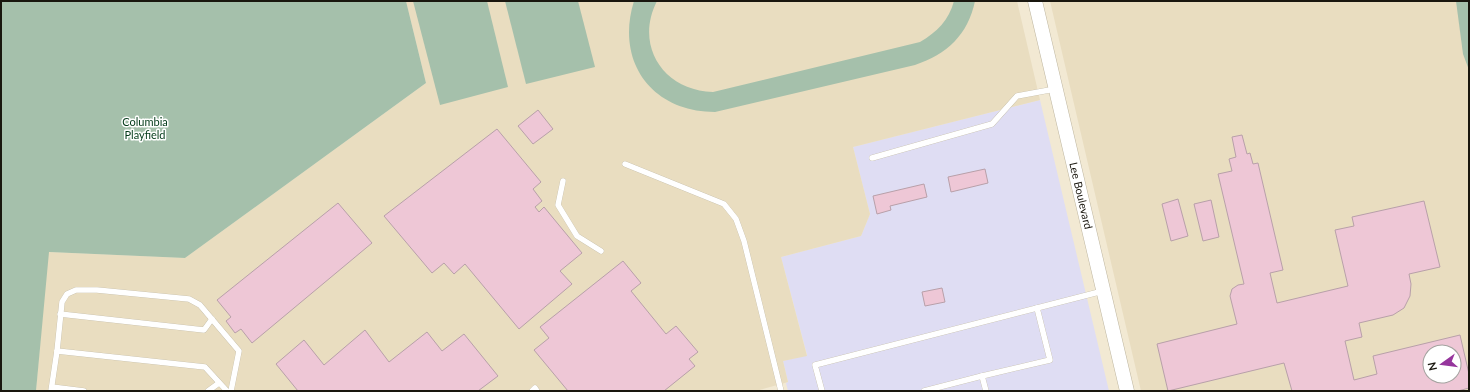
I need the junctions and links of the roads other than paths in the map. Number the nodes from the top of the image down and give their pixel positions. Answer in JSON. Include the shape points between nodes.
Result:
{"nodes":[{"id":1,"x":1035,"y":1,"type":"edge"},
{"id":2,"x":1056,"y":89,"type":"junction"},
{"id":3,"x":872,"y":158,"type":"dead end"},
{"id":4,"x":625,"y":164,"type":"dead end"},
{"id":5,"x":563,"y":182,"type":"dead end"},
{"id":6,"x":601,"y":251,"type":"dead end"},
{"id":7,"x":1103,"y":291,"type":"junction"},
{"id":8,"x":1037,"y":308,"type":"junction"},
{"id":9,"x":60,"y":314,"type":"junction"},
{"id":10,"x":212,"y":319,"type":"junction"},
{"id":11,"x":57,"y":351,"type":"junction"},
{"id":12,"x":982,"y":376,"type":"junction"},
{"id":13,"x":219,"y":383,"type":"junction"},
{"id":14,"x":52,"y":389,"type":"edge"},
{"id":15,"x":84,"y":391,"type":"edge"},
{"id":16,"x":208,"y":391,"type":"edge"},
{"id":17,"x":226,"y":391,"type":"edge"},
{"id":18,"x":231,"y":391,"type":"edge"},
{"id":19,"x":532,"y":391,"type":"edge"},
{"id":20,"x":537,"y":391,"type":"edge"},
{"id":21,"x":781,"y":391,"type":"edge"},
{"id":22,"x":822,"y":391,"type":"edge"},
{"id":23,"x":924,"y":391,"type":"edge"},
{"id":24,"x":986,"y":391,"type":"edge"},
{"id":25,"x":1127,"y":391,"type":"edge"}],
"edges":[{"from":1,"to":2,"type":"street","name":"Lee Boulevard"},
{"from":2,"to":3,"type":"lane","via":[[1017,96],[992,124]]},
{"from":2,"to":7,"type":"street","name":"Lee Boulevard"},
{"from":4,"to":21,"type":"lane","via":[[724,204],[736,219],[744,241]]},
{"from":5,"to":6,"type":"lane","via":[[558,205],[577,236]]},
{"from":7,"to":8,"type":"lane"},
{"from":7,"to":25,"type":"street","name":"Lee Boulevard"},
{"from":8,"to":12,"type":"lane","via":[[1050,360]]},
{"from":8,"to":22,"type":"lane","via":[[815,365]]},
{"from":9,"to":10,"type":"lane","via":[[204,330]]},
{"from":9,"to":10,"type":"lane","via":[[66,294],[76,290],[97,290],[189,299],[200,305]]},
{"from":9,"to":11,"type":"lane"},
{"from":10,"to":18,"type":"lane","via":[[239,351]]},
{"from":11,"to":13,"type":"lane","via":[[205,367]]},
{"from":11,"to":14,"type":"lane"},
{"from":12,"to":23,"type":"lane"},
{"from":12,"to":24,"type":"lane"},
{"from":13,"to":16,"type":"lane"},
{"from":13,"to":17,"type":"lane"},
{"from":14,"to":15,"type":"lane"},
{"from":19,"to":20,"type":"lane","via":[[535,388]]}]}
